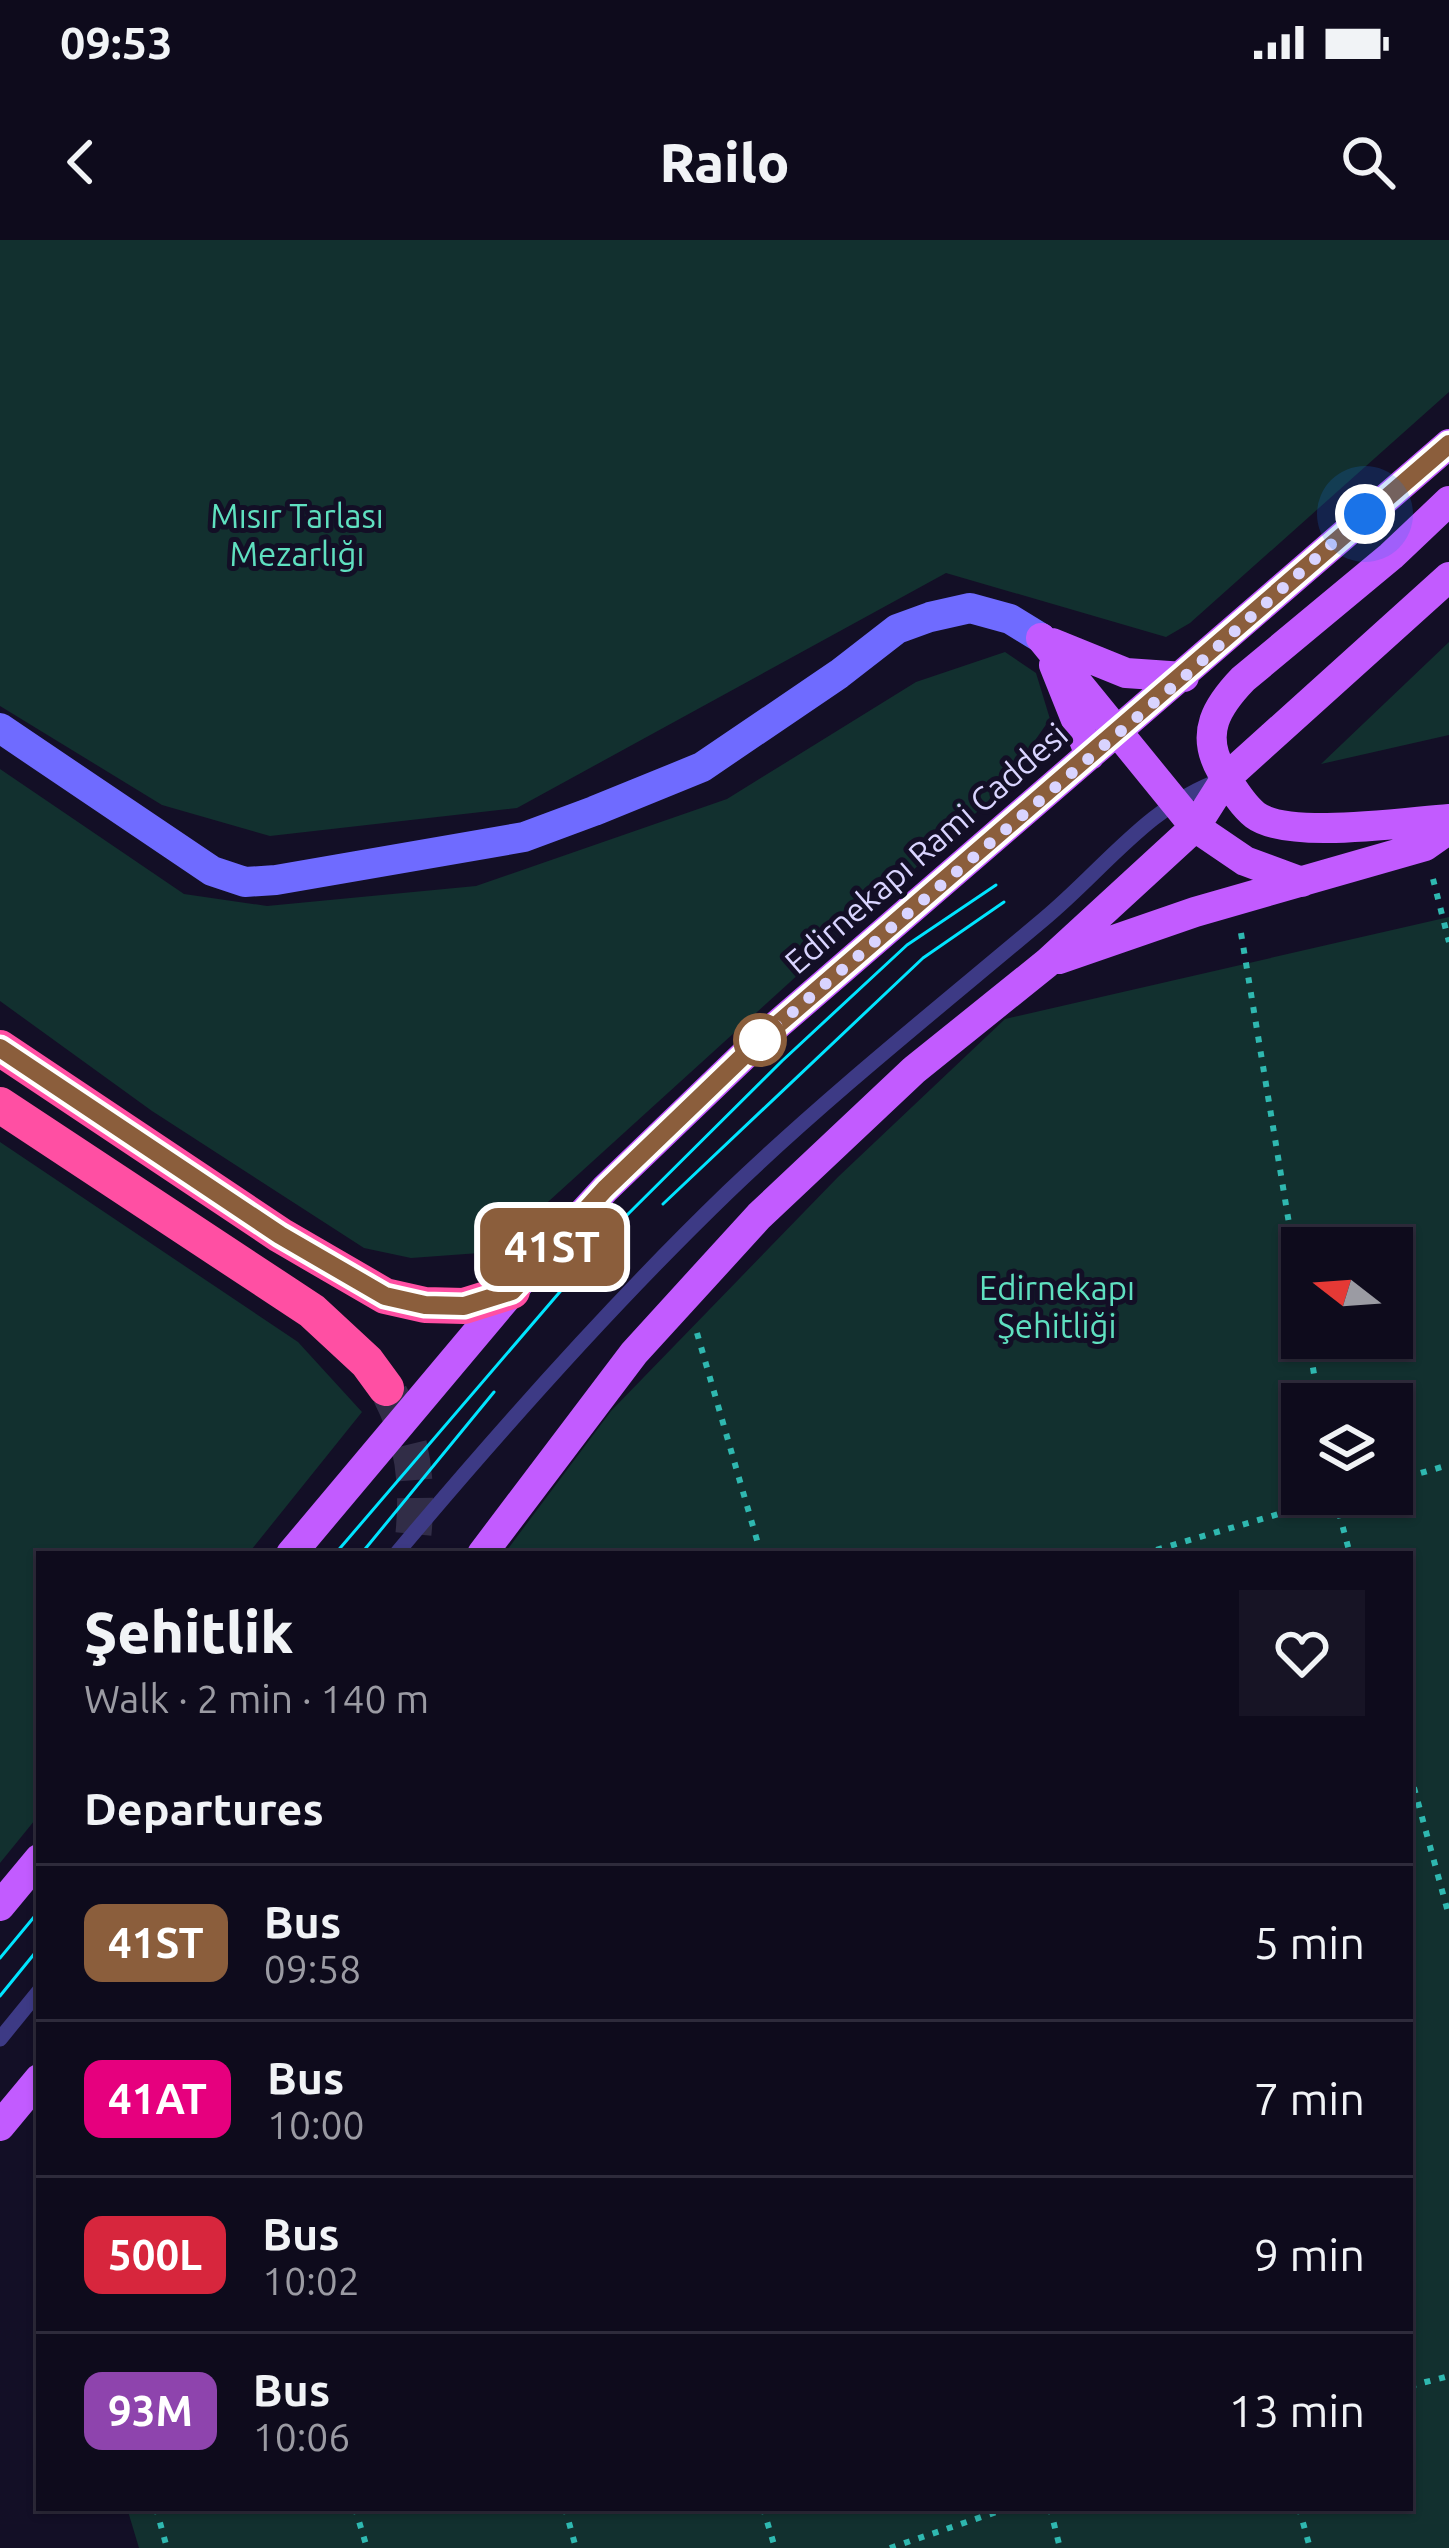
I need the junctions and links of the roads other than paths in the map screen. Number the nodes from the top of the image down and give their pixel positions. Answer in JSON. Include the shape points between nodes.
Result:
{"nodes":[{"id":1,"x":1449,"y":444,"type":"edge"},
{"id":2,"x":1449,"y":501,"type":"edge"},
{"id":3,"x":1449,"y":577,"type":"edge"},
{"id":4,"x":1041,"y":638,"type":"junction"},
{"id":5,"x":1184,"y":677,"type":"junction"},
{"id":6,"x":0,"y":728,"type":"edge"},
{"id":7,"x":1116,"y":733,"type":"junction"},
{"id":8,"x":1090,"y":755,"type":"junction"},
{"id":9,"x":1226,"y":778,"type":"junction"},
{"id":10,"x":1174,"y":801,"type":"junction"},
{"id":11,"x":1449,"y":819,"type":"edge"},
{"id":12,"x":1195,"y":827,"type":"junction"},
{"id":13,"x":1437,"y":837,"type":"edge"},
{"id":14,"x":1303,"y":882,"type":"junction"},
{"id":15,"x":1047,"y":963,"type":"junction"},
{"id":16,"x":0,"y":1048,"type":"edge"},
{"id":17,"x":0,"y":1105,"type":"edge"},
{"id":18,"x":512,"y":1291,"type":"junction"},
{"id":19,"x":386,"y":1388,"type":"tunnel mouth"},
{"id":20,"x":294,"y":1551,"type":"edge"},
{"id":21,"x":399,"y":1551,"type":"edge"},
{"id":22,"x":484,"y":1551,"type":"edge"},
{"id":23,"x":36,"y":1863,"type":"edge"},
{"id":24,"x":0,"y":1906,"type":"edge"},
{"id":25,"x":36,"y":1995,"type":"edge"},
{"id":26,"x":0,"y":2039,"type":"edge"},
{"id":27,"x":36,"y":2083,"type":"edge"},
{"id":28,"x":0,"y":2126,"type":"edge"}],
"edges":[{"from":1,"to":5,"type":"main road","name":"Edirnekapı Rami Caddesi"},
{"from":2,"to":9,"type":"main road","via":[[1221,702],[1210,740]]},
{"from":3,"to":9,"type":"main road"},
{"from":4,"to":5,"type":"main road","via":[[1126,673]]},
{"from":4,"to":6,"type":"street","via":[[970,608],[930,616],[897,629],[702,767],[594,812],[524,837],[276,880],[212,871]]},
{"from":4,"to":7,"type":"main road"},
{"from":4,"to":8,"type":"main road"},
{"from":5,"to":7,"type":"main road","name":"Edirnekapı Rami Caddesi"},
{"from":7,"to":8,"type":"main road","name":"Edirnekapı Rami Caddesi"},
{"from":7,"to":10,"type":"main road"},
{"from":8,"to":18,"type":"main road","name":"Edirnekapı Rami Caddesi","via":[[762,1038]]},
{"from":9,"to":10,"type":"lane"},
{"from":9,"to":11,"type":"main road","via":[[1255,815],[1287,826]]},
{"from":9,"to":12,"type":"main road"},
{"from":10,"to":12,"type":"main road"},
{"from":10,"to":21,"type":"lane","via":[[726,1194],[572,1353]]},
{"from":12,"to":14,"type":"main road","via":[[1232,854]]},
{"from":12,"to":15,"type":"main road"},
{"from":13,"to":14,"type":"main road"},
{"from":14,"to":15,"type":"main road"},
{"from":15,"to":22,"type":"main road","via":[[914,1070],[759,1216],[634,1353]]},
{"from":16,"to":18,"type":"highway","via":[[385,1296],[464,1306]]},
{"from":17,"to":19,"type":"highway","via":[[313,1311]]},
{"from":18,"to":20,"type":"main road","name":"Edirnekapı Rami Caddesi"},
{"from":23,"to":24,"type":"main road"},
{"from":25,"to":26,"type":"lane"},
{"from":27,"to":28,"type":"main road"}]}
